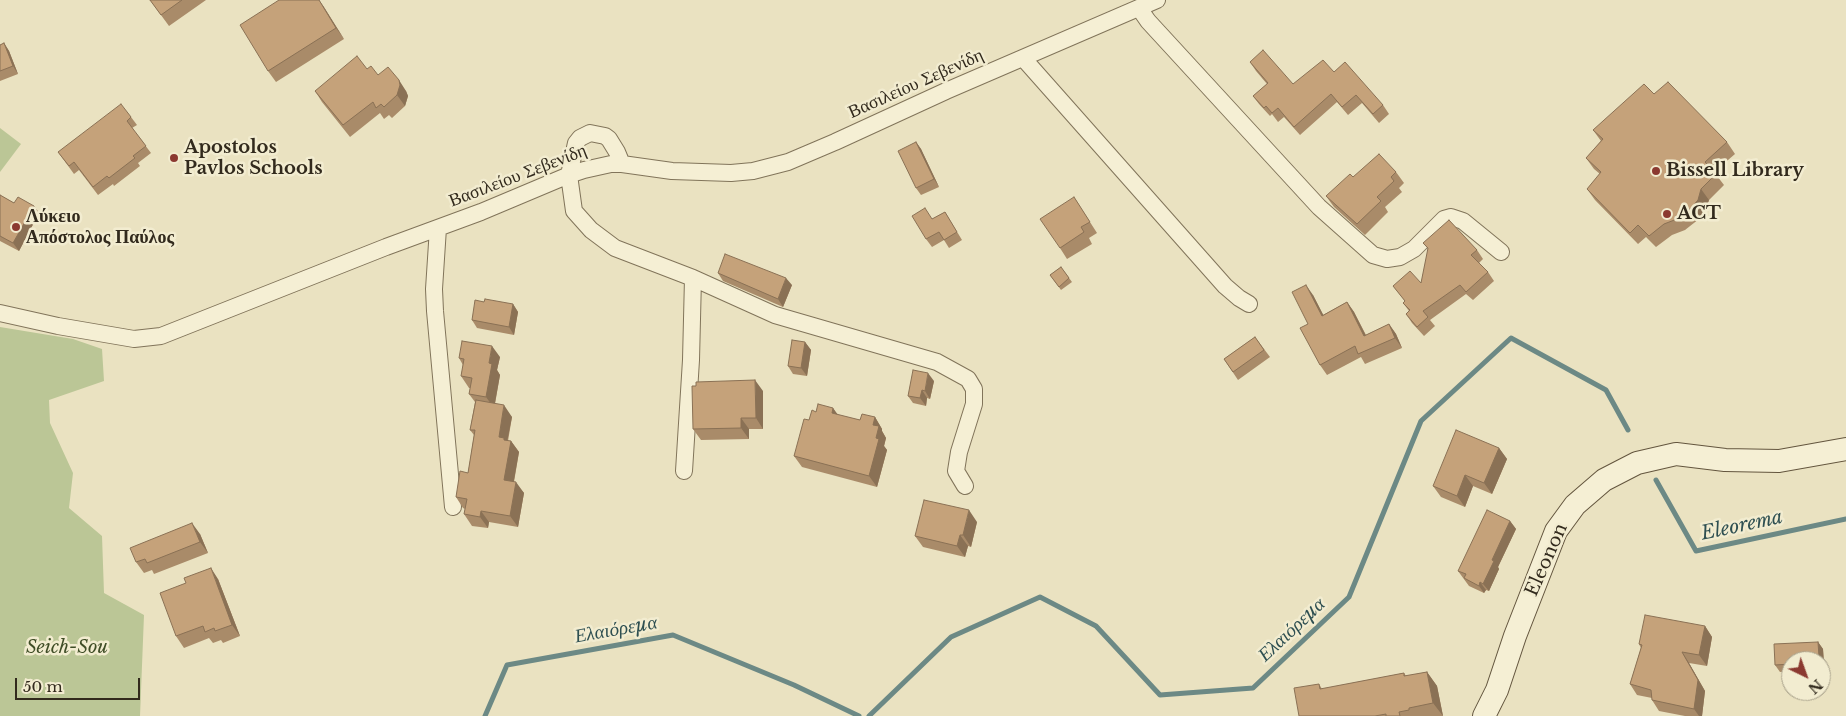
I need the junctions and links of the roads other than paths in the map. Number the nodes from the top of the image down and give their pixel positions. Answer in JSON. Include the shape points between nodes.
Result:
{"nodes":[{"id":1,"x":1157,"y":0,"type":"edge"},
{"id":2,"x":1139,"y":8,"type":"junction"},
{"id":3,"x":1023,"y":58,"type":"junction"},
{"id":4,"x":622,"y":164,"type":"junction"},
{"id":5,"x":569,"y":175,"type":"junction"},
{"id":6,"x":438,"y":228,"type":"junction"},
{"id":7,"x":1501,"y":252,"type":"dead end"},
{"id":8,"x":693,"y":278,"type":"junction"},
{"id":9,"x":1249,"y":304,"type":"dead end"},
{"id":10,"x":0,"y":313,"type":"edge"},
{"id":11,"x":1846,"y":449,"type":"edge"},
{"id":12,"x":684,"y":472,"type":"dead end"},
{"id":13,"x":965,"y":486,"type":"dead end"},
{"id":14,"x":453,"y":507,"type":"dead end"},
{"id":15,"x":1484,"y":716,"type":"edge"}],
"edges":[{"from":1,"to":2,"type":"street","name":"Βασιλείου Σεβενίδη"},
{"from":2,"to":3,"type":"street","name":"Βασιλείου Σεβενίδη"},
{"from":2,"to":7,"type":"street","via":[[1148,22],[1319,207],[1374,255],[1400,257],[1414,249],[1444,218],[1451,217],[1463,221]]},
{"from":3,"to":4,"type":"street","name":"Βασιλείου Σεβενίδη","via":[[808,154],[774,166],[731,173],[695,173]]},
{"from":3,"to":9,"type":"street","via":[[1225,286]]},
{"from":4,"to":5,"type":"street","name":"Βασιλείου Σεβενίδη","via":[[600,166]]},
{"from":4,"to":5,"type":"street","via":[[609,139],[590,133],[576,143]]},
{"from":5,"to":6,"type":"street","name":"Βασιλείου Σεβενίδη"},
{"from":5,"to":8,"type":"street","via":[[574,211],[591,230],[615,248]]},
{"from":6,"to":10,"type":"street","name":"Βασιλείου Σεβενίδη","via":[[161,336],[134,339]]},
{"from":6,"to":14,"type":"street","via":[[435,311]]},
{"from":8,"to":12,"type":"street"},
{"from":8,"to":13,"type":"street","via":[[776,315],[937,362],[968,379],[974,390],[974,404],[956,471]]},
{"from":11,"to":15,"type":"street","name":"Eleonon","via":[[1779,461],[1725,460],[1676,454],[1637,463],[1604,480],[1575,505],[1556,531],[1497,690]]}]}
